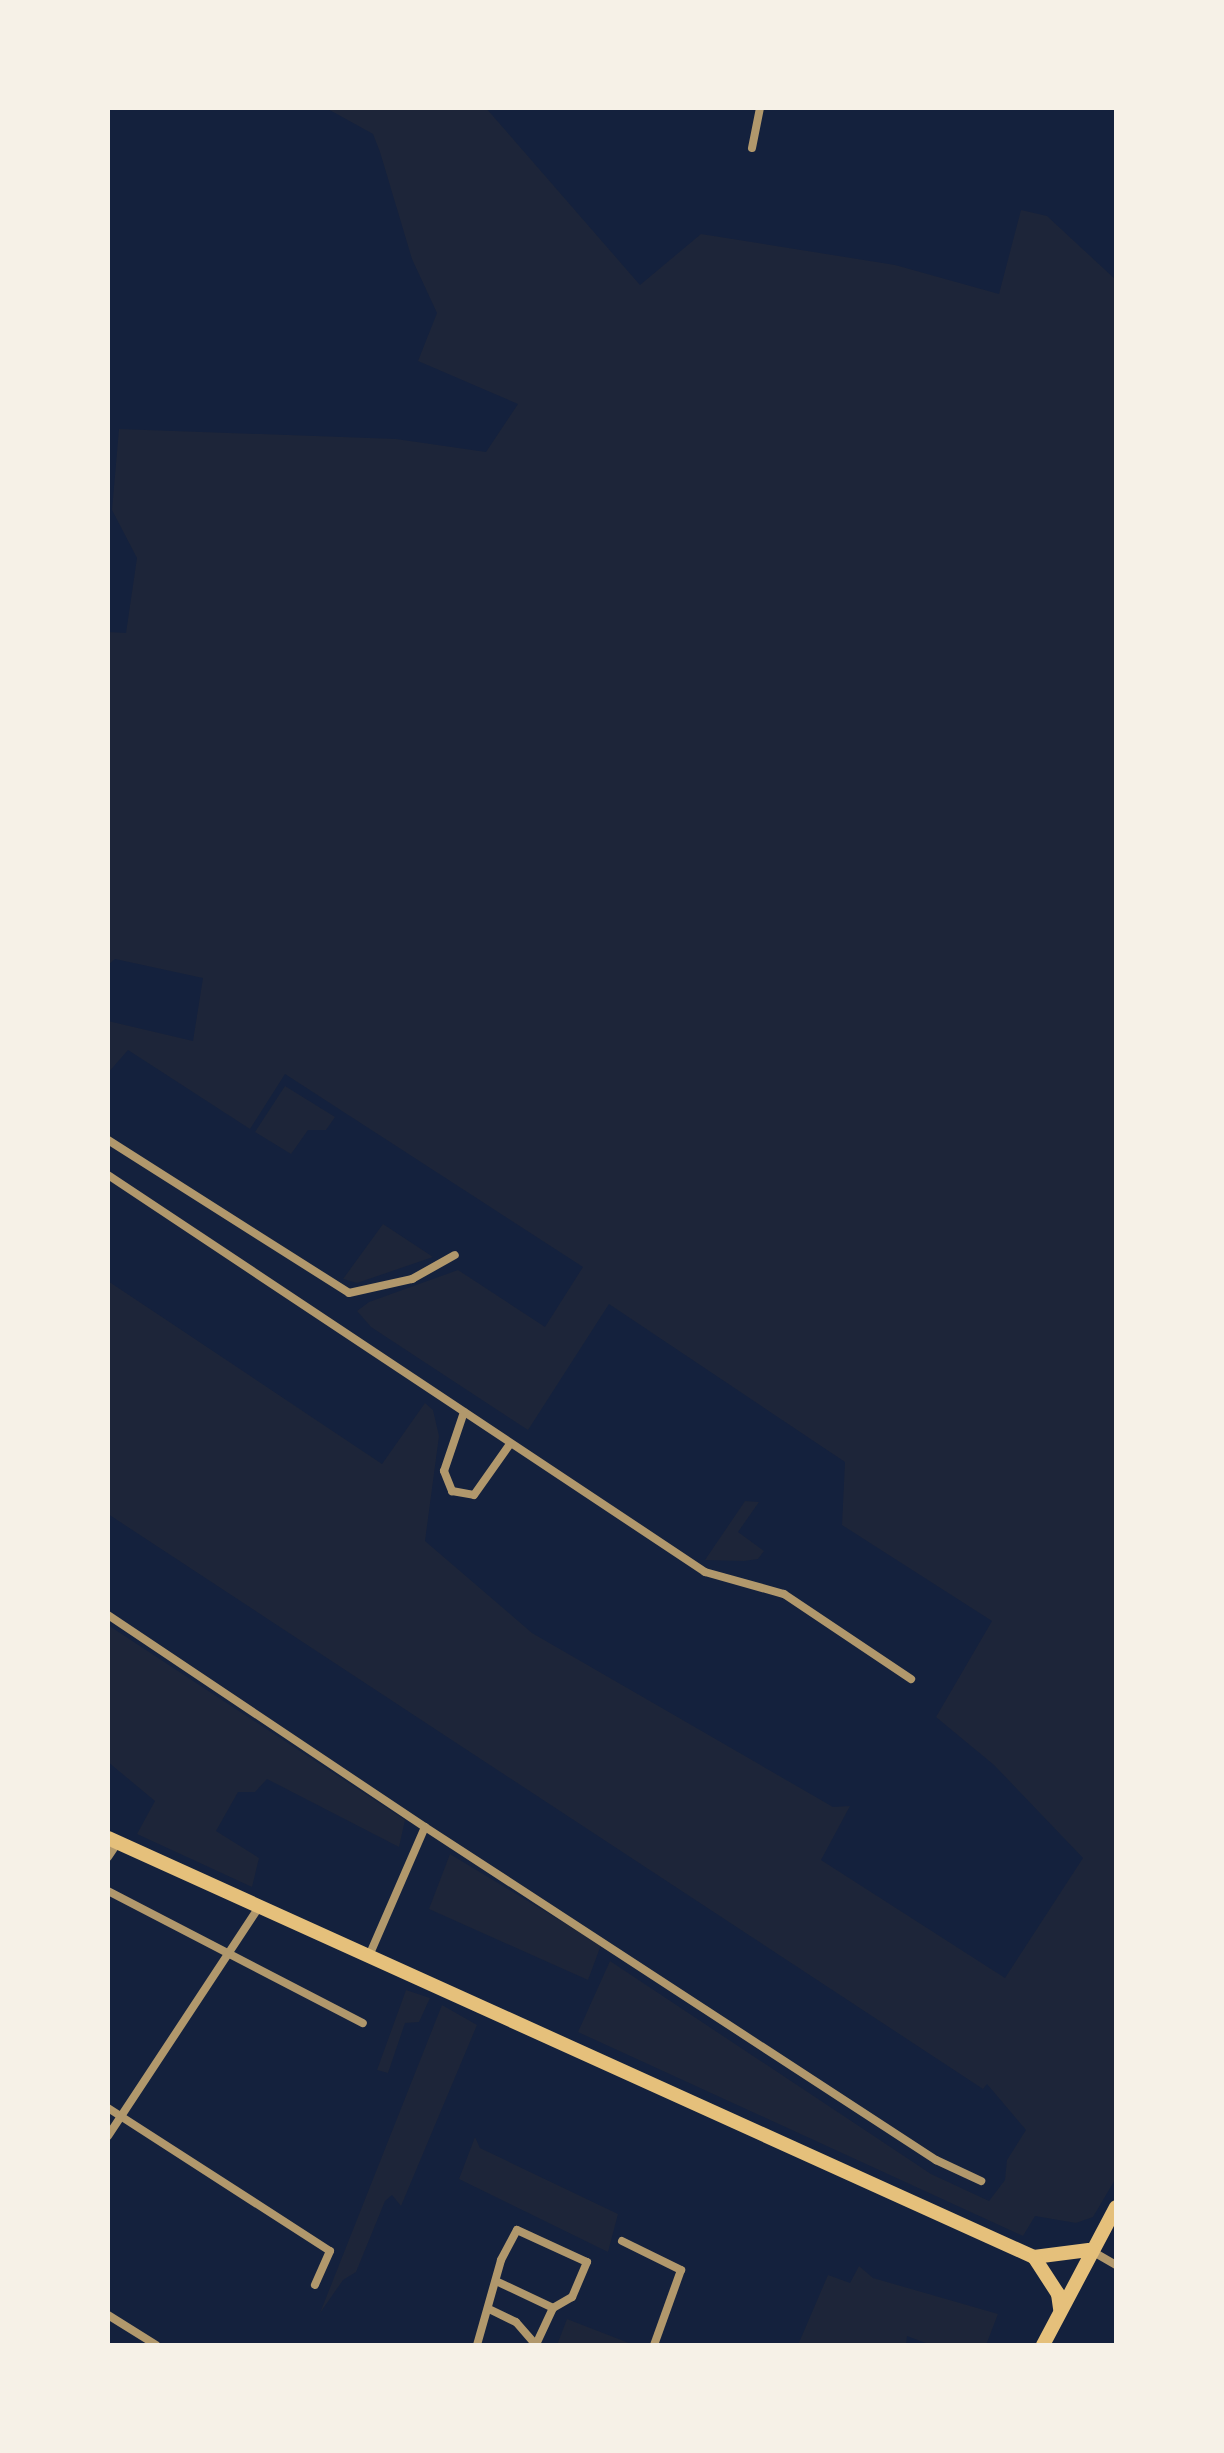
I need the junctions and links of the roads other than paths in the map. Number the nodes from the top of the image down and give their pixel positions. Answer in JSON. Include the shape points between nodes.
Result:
{"nodes":[{"id":1,"x":760,"y":108,"type":"edge"},
{"id":2,"x":752,"y":148,"type":"dead end"},
{"id":3,"x":109,"y":1141,"type":"edge"},
{"id":4,"x":108,"y":1175,"type":"edge"},
{"id":5,"x":455,"y":1255,"type":"dead end"},
{"id":6,"x":464,"y":1412,"type":"junction"},
{"id":7,"x":510,"y":1444,"type":"junction"},
{"id":8,"x":108,"y":1615,"type":"edge"},
{"id":9,"x":911,"y":1679,"type":"dead end"},
{"id":10,"x":425,"y":1827,"type":"junction"},
{"id":11,"x":113,"y":1840,"type":"edge"},
{"id":12,"x":108,"y":1857,"type":"edge"},
{"id":13,"x":108,"y":1891,"type":"edge"},
{"id":14,"x":259,"y":1907,"type":"junction"},
{"id":15,"x":229,"y":1953,"type":"junction"},
{"id":16,"x":369,"y":1956,"type":"junction"},
{"id":17,"x":363,"y":2023,"type":"dead end"},
{"id":18,"x":108,"y":2108,"type":"edge"},
{"id":19,"x":121,"y":2117,"type":"junction"},
{"id":20,"x":108,"y":2136,"type":"edge"},
{"id":21,"x":981,"y":2181,"type":"dead end"},
{"id":22,"x":1116,"y":2207,"type":"edge"},
{"id":23,"x":622,"y":2241,"type":"dead end"},
{"id":24,"x":1089,"y":2250,"type":"junction"},
{"id":25,"x":1034,"y":2257,"type":"junction"},
{"id":26,"x":1116,"y":2265,"type":"edge"},
{"id":27,"x":496,"y":2281,"type":"junction"},
{"id":28,"x":315,"y":2285,"type":"dead end"},
{"id":29,"x":553,"y":2308,"type":"junction"},
{"id":30,"x":489,"y":2309,"type":"junction"},
{"id":31,"x":1060,"y":2310,"type":"junction"},
{"id":32,"x":108,"y":2315,"type":"edge"},
{"id":33,"x":536,"y":2344,"type":"edge"},
{"id":34,"x":156,"y":2345,"type":"edge"},
{"id":35,"x":477,"y":2345,"type":"edge"},
{"id":36,"x":654,"y":2345,"type":"edge"},
{"id":37,"x":1043,"y":2345,"type":"edge"}],
"edges":[{"from":1,"to":2,"type":"street"},
{"from":3,"to":5,"type":"street","via":[[349,1293],[412,1279]]},
{"from":4,"to":6,"type":"street"},
{"from":6,"to":7,"type":"street"},
{"from":6,"to":7,"type":"street","via":[[444,1471],[452,1491],[474,1495]]},
{"from":7,"to":9,"type":"street","via":[[705,1572],[784,1594]]},
{"from":8,"to":10,"type":"street"},
{"from":10,"to":16,"type":"street"},
{"from":10,"to":21,"type":"street","via":[[936,2160]]},
{"from":11,"to":12,"type":"street"},
{"from":11,"to":14,"type":"main road"},
{"from":13,"to":15,"type":"street"},
{"from":14,"to":15,"type":"street"},
{"from":14,"to":16,"type":"main road"},
{"from":15,"to":17,"type":"street"},
{"from":15,"to":19,"type":"street"},
{"from":16,"to":25,"type":"main road"},
{"from":18,"to":19,"type":"street"},
{"from":19,"to":20,"type":"street"},
{"from":19,"to":28,"type":"street","via":[[330,2251]]},
{"from":22,"to":24,"type":"main road"},
{"from":23,"to":36,"type":"street","via":[[681,2270]]},
{"from":24,"to":25,"type":"main road"},
{"from":24,"to":26,"type":"street"},
{"from":24,"to":31,"type":"main road"},
{"from":25,"to":31,"type":"main road","via":[[1058,2294]]},
{"from":27,"to":29,"type":"street"},
{"from":27,"to":29,"type":"street","via":[[517,2230],[587,2262],[572,2297]]},
{"from":27,"to":30,"type":"street"},
{"from":29,"to":33,"type":"street"},
{"from":30,"to":33,"type":"street","via":[[516,2322]]},
{"from":30,"to":35,"type":"street"},
{"from":31,"to":37,"type":"main road"},
{"from":32,"to":34,"type":"street"}]}
